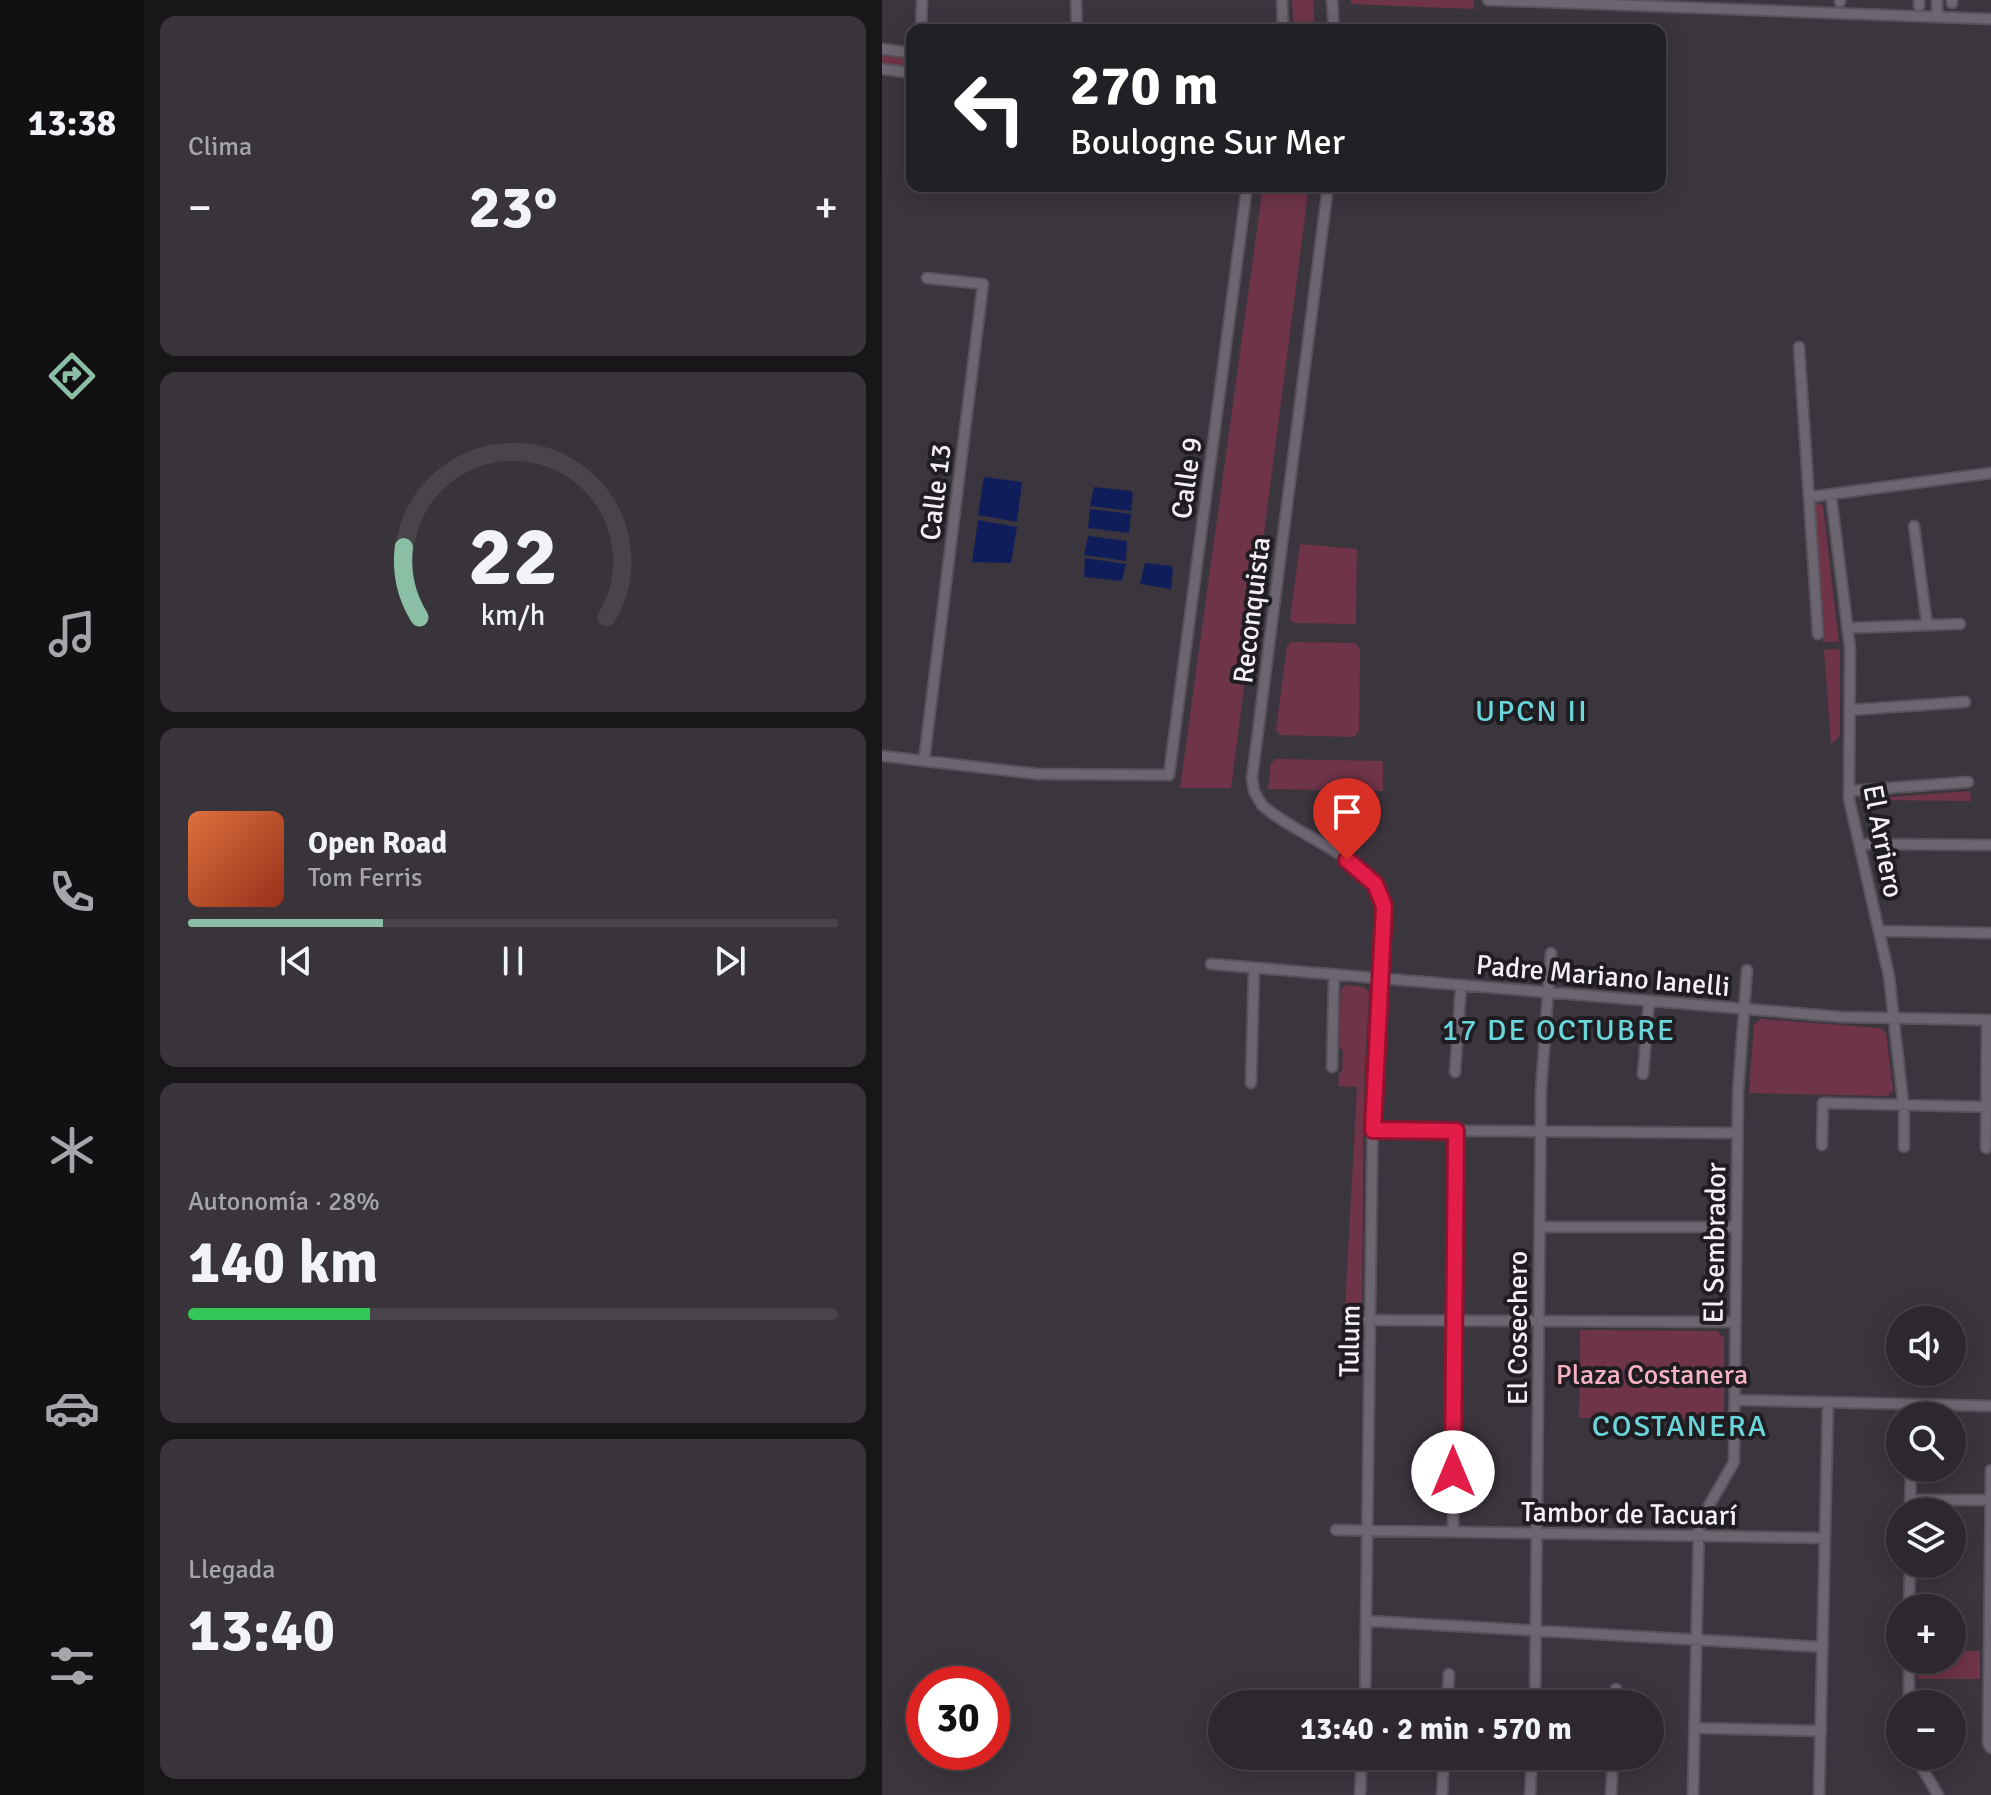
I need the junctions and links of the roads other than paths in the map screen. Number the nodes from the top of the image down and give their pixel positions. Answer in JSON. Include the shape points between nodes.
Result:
{"nodes":[{"id":1,"x":922,"y":0,"type":"edge"},
{"id":2,"x":1076,"y":0,"type":"edge"},
{"id":3,"x":1282,"y":0,"type":"edge"},
{"id":4,"x":1332,"y":0,"type":"edge"},
{"id":5,"x":1488,"y":0,"type":"edge"},
{"id":6,"x":1937,"y":0,"type":"edge"},
{"id":7,"x":1937,"y":17,"type":"junction"},
{"id":8,"x":1991,"y":19,"type":"edge"},
{"id":9,"x":921,"y":24,"type":"edge"},
{"id":10,"x":1077,"y":24,"type":"edge"},
{"id":11,"x":1283,"y":24,"type":"edge"},
{"id":12,"x":1334,"y":24,"type":"edge"},
{"id":13,"x":882,"y":49,"type":"edge"},
{"id":14,"x":906,"y":52,"type":"edge"},
{"id":15,"x":882,"y":69,"type":"edge"},
{"id":16,"x":906,"y":72,"type":"edge"},
{"id":17,"x":1246,"y":192,"type":"edge"},
{"id":18,"x":1327,"y":192,"type":"edge"},
{"id":19,"x":927,"y":278,"type":"dead end"},
{"id":20,"x":1799,"y":347,"type":"dead end"},
{"id":21,"x":1991,"y":473,"type":"edge"},
{"id":22,"x":1831,"y":495,"type":"junction"},
{"id":23,"x":1809,"y":497,"type":"junction"},
{"id":24,"x":1914,"y":526,"type":"dead end"},
{"id":25,"x":1960,"y":624,"type":"dead end"},
{"id":26,"x":1927,"y":625,"type":"junction"},
{"id":27,"x":1847,"y":628,"type":"junction"},
{"id":28,"x":1818,"y":634,"type":"dead end"},
{"id":29,"x":1965,"y":702,"type":"dead end"},
{"id":30,"x":1850,"y":710,"type":"junction"},
{"id":31,"x":882,"y":756,"type":"edge"},
{"id":32,"x":924,"y":761,"type":"junction"},
{"id":33,"x":1968,"y":782,"type":"dead end"},
{"id":34,"x":1849,"y":791,"type":"junction"},
{"id":35,"x":1859,"y":844,"type":"junction"},
{"id":36,"x":1991,"y":845,"type":"edge"},
{"id":37,"x":1879,"y":931,"type":"junction"},
{"id":38,"x":1991,"y":933,"type":"edge"},
{"id":39,"x":1551,"y":953,"type":"dead end"},
{"id":40,"x":1211,"y":964,"type":"dead end"},
{"id":41,"x":1254,"y":968,"type":"junction"},
{"id":42,"x":1747,"y":970,"type":"dead end"},
{"id":43,"x":1334,"y":975,"type":"junction"},
{"id":44,"x":1380,"y":979,"type":"junction"},
{"id":45,"x":1461,"y":985,"type":"junction"},
{"id":46,"x":1548,"y":992,"type":"junction"},
{"id":47,"x":1649,"y":1001,"type":"junction"},
{"id":48,"x":1744,"y":1009,"type":"junction"},
{"id":49,"x":1894,"y":1018,"type":"junction"},
{"id":50,"x":1989,"y":1020,"type":"edge"},
{"id":51,"x":1332,"y":1067,"type":"dead end"},
{"id":52,"x":1455,"y":1072,"type":"dead end"},
{"id":53,"x":1643,"y":1074,"type":"dead end"},
{"id":54,"x":1251,"y":1083,"type":"dead end"},
{"id":55,"x":1903,"y":1105,"type":"junction"},
{"id":56,"x":1988,"y":1107,"type":"edge"},
{"id":57,"x":1373,"y":1130,"type":"junction"},
{"id":58,"x":1456,"y":1131,"type":"junction"},
{"id":59,"x":1540,"y":1131,"type":"junction"},
{"id":60,"x":1737,"y":1133,"type":"junction"},
{"id":61,"x":1822,"y":1145,"type":"dead end"},
{"id":62,"x":1904,"y":1147,"type":"dead end"},
{"id":63,"x":1986,"y":1148,"type":"dead end"},
{"id":64,"x":1540,"y":1227,"type":"junction"},
{"id":65,"x":1737,"y":1227,"type":"junction"},
{"id":66,"x":1347,"y":1320,"type":"dead end"},
{"id":67,"x":1371,"y":1320,"type":"junction"},
{"id":68,"x":1455,"y":1321,"type":"junction"},
{"id":69,"x":1539,"y":1321,"type":"junction"},
{"id":70,"x":1736,"y":1322,"type":"junction"},
{"id":71,"x":1735,"y":1400,"type":"junction"},
{"id":72,"x":1828,"y":1402,"type":"junction"},
{"id":73,"x":1886,"y":1403,"type":"edge"},
{"id":74,"x":1966,"y":1405,"type":"edge"},
{"id":75,"x":1991,"y":1406,"type":"edge"},
{"id":76,"x":1991,"y":1470,"type":"edge"},
{"id":77,"x":1966,"y":1500,"type":"edge"},
{"id":78,"x":1991,"y":1500,"type":"edge"},
{"id":79,"x":1336,"y":1530,"type":"dead end"},
{"id":80,"x":1369,"y":1531,"type":"junction"},
{"id":81,"x":1453,"y":1532,"type":"junction"},
{"id":82,"x":1537,"y":1534,"type":"junction"},
{"id":83,"x":1698,"y":1536,"type":"junction"},
{"id":84,"x":1825,"y":1538,"type":"junction"},
{"id":85,"x":1368,"y":1621,"type":"junction"},
{"id":86,"x":1537,"y":1631,"type":"junction"},
{"id":87,"x":1696,"y":1640,"type":"junction"},
{"id":88,"x":1823,"y":1647,"type":"junction"},
{"id":89,"x":1990,"y":1670,"type":"edge"},
{"id":90,"x":1449,"y":1674,"type":"dead end"},
{"id":91,"x":1366,"y":1690,"type":"edge"},
{"id":92,"x":1448,"y":1690,"type":"edge"},
{"id":93,"x":1535,"y":1690,"type":"edge"},
{"id":94,"x":1694,"y":1728,"type":"junction"},
{"id":95,"x":1821,"y":1731,"type":"junction"},
{"id":96,"x":1991,"y":1748,"type":"edge"},
{"id":97,"x":1361,"y":1770,"type":"edge"},
{"id":98,"x":1443,"y":1770,"type":"edge"},
{"id":99,"x":1531,"y":1770,"type":"edge"},
{"id":100,"x":1612,"y":1770,"type":"edge"},
{"id":101,"x":1923,"y":1770,"type":"edge"},
{"id":102,"x":1360,"y":1795,"type":"edge"},
{"id":103,"x":1442,"y":1795,"type":"edge"},
{"id":104,"x":1530,"y":1795,"type":"edge"},
{"id":105,"x":1611,"y":1795,"type":"edge"},
{"id":106,"x":1693,"y":1795,"type":"edge"},
{"id":107,"x":1819,"y":1795,"type":"edge"},
{"id":108,"x":1938,"y":1795,"type":"edge"}],
"edges":[{"from":1,"to":9,"type":"street"},
{"from":2,"to":10,"type":"street"},
{"from":3,"to":11,"type":"street"},
{"from":4,"to":12,"type":"street"},
{"from":5,"to":7,"type":"street"},
{"from":6,"to":7,"type":"street"},
{"from":7,"to":8,"type":"street"},
{"from":13,"to":14,"type":"street"},
{"from":15,"to":16,"type":"street"},
{"from":17,"to":32,"type":"street","name":"Calle 9","via":[[1169,775],[1038,774]]},
{"from":18,"to":44,"type":"street","name":"Reconquista","via":[[1252,778],[1256,796],[1268,810],[1357,867],[1378,888],[1385,913]]},
{"from":19,"to":32,"type":"street","name":"Calle 13","via":[[983,284]]},
{"from":20,"to":23,"type":"street"},
{"from":21,"to":22,"type":"street"},
{"from":22,"to":23,"type":"street"},
{"from":22,"to":27,"type":"street","name":"El Arriero"},
{"from":23,"to":28,"type":"street"},
{"from":24,"to":26,"type":"street"},
{"from":25,"to":26,"type":"street"},
{"from":26,"to":27,"type":"street"},
{"from":27,"to":30,"type":"street","name":"El Arriero"},
{"from":29,"to":30,"type":"street"},
{"from":30,"to":34,"type":"street","name":"El Arriero"},
{"from":31,"to":32,"type":"street"},
{"from":33,"to":34,"type":"street"},
{"from":34,"to":35,"type":"street","name":"El Arriero"},
{"from":35,"to":36,"type":"street"},
{"from":35,"to":37,"type":"street","name":"El Arriero"},
{"from":37,"to":38,"type":"street"},
{"from":37,"to":49,"type":"street","name":"El Arriero"},
{"from":39,"to":46,"type":"street","name":"El Cosechero"},
{"from":40,"to":41,"type":"street","name":"Padre Mariano Ianelli"},
{"from":41,"to":43,"type":"street","name":"Padre Mariano Ianelli"},
{"from":41,"to":54,"type":"street"},
{"from":42,"to":48,"type":"street","name":"El Sembrador"},
{"from":43,"to":44,"type":"street","name":"Padre Mariano Ianelli"},
{"from":43,"to":51,"type":"street"},
{"from":44,"to":45,"type":"street","name":"Padre Mariano Ianelli"},
{"from":44,"to":57,"type":"street","name":"Tulum"},
{"from":45,"to":46,"type":"street","name":"Padre Mariano Ianelli"},
{"from":45,"to":52,"type":"street"},
{"from":46,"to":47,"type":"street","name":"Padre Mariano Ianelli"},
{"from":46,"to":59,"type":"street","name":"El Cosechero"},
{"from":47,"to":48,"type":"street","name":"Padre Mariano Ianelli"},
{"from":47,"to":53,"type":"street"},
{"from":48,"to":49,"type":"street","name":"Padre Mariano Ianelli"},
{"from":48,"to":60,"type":"street","name":"El Sembrador"},
{"from":49,"to":50,"type":"street","name":"Padre Mariano Ianelli"},
{"from":49,"to":55,"type":"street","name":"El Arriero"},
{"from":50,"to":56,"type":"street"},
{"from":55,"to":56,"type":"street"},
{"from":55,"to":61,"type":"street","via":[[1823,1103]]},
{"from":55,"to":62,"type":"street","name":"El Arriero"},
{"from":56,"to":63,"type":"street"},
{"from":57,"to":58,"type":"street"},
{"from":57,"to":67,"type":"street","name":"Tulum"},
{"from":58,"to":59,"type":"street"},
{"from":58,"to":68,"type":"street"},
{"from":59,"to":60,"type":"street"},
{"from":59,"to":64,"type":"street","name":"El Cosechero"},
{"from":60,"to":65,"type":"street","name":"El Sembrador"},
{"from":64,"to":65,"type":"street"},
{"from":64,"to":69,"type":"street","name":"El Cosechero"},
{"from":65,"to":70,"type":"street","name":"El Sembrador"},
{"from":66,"to":67,"type":"street"},
{"from":67,"to":68,"type":"street"},
{"from":67,"to":80,"type":"street","name":"Tulum"},
{"from":68,"to":69,"type":"street"},
{"from":68,"to":81,"type":"street"},
{"from":69,"to":70,"type":"street"},
{"from":69,"to":82,"type":"street","name":"El Cosechero"},
{"from":70,"to":71,"type":"street","name":"El Sembrador"},
{"from":71,"to":72,"type":"street"},
{"from":71,"to":83,"type":"street","name":"El Sembrador","via":[[1734,1462],[1699,1523]]},
{"from":72,"to":73,"type":"street"},
{"from":72,"to":84,"type":"street"},
{"from":74,"to":75,"type":"street"},
{"from":76,"to":78,"type":"street"},
{"from":77,"to":78,"type":"street"},
{"from":78,"to":89,"type":"street"},
{"from":79,"to":80,"type":"street","name":"Tambor de Tacuarí"},
{"from":80,"to":81,"type":"street","name":"Tambor de Tacuarí"},
{"from":80,"to":85,"type":"street","name":"Tulum"},
{"from":81,"to":82,"type":"street","name":"Tambor de Tacuarí"},
{"from":82,"to":83,"type":"street","name":"Tambor de Tacuarí"},
{"from":82,"to":86,"type":"street","name":"El Cosechero"},
{"from":83,"to":84,"type":"street","name":"Tambor de Tacuarí"},
{"from":83,"to":87,"type":"street","name":"El Sembrador"},
{"from":84,"to":88,"type":"street"},
{"from":85,"to":86,"type":"street"},
{"from":85,"to":91,"type":"street","name":"Tulum"},
{"from":86,"to":87,"type":"street"},
{"from":86,"to":93,"type":"street","name":"El Cosechero"},
{"from":87,"to":88,"type":"street"},
{"from":87,"to":94,"type":"street","name":"El Sembrador"},
{"from":88,"to":95,"type":"street"},
{"from":89,"to":96,"type":"street"},
{"from":90,"to":92,"type":"street"},
{"from":94,"to":95,"type":"street"},
{"from":94,"to":106,"type":"street","name":"El Sembrador"},
{"from":95,"to":107,"type":"street"},
{"from":97,"to":102,"type":"street"},
{"from":98,"to":103,"type":"street"},
{"from":99,"to":104,"type":"street"},
{"from":100,"to":105,"type":"street"},
{"from":101,"to":108,"type":"street"}]}
